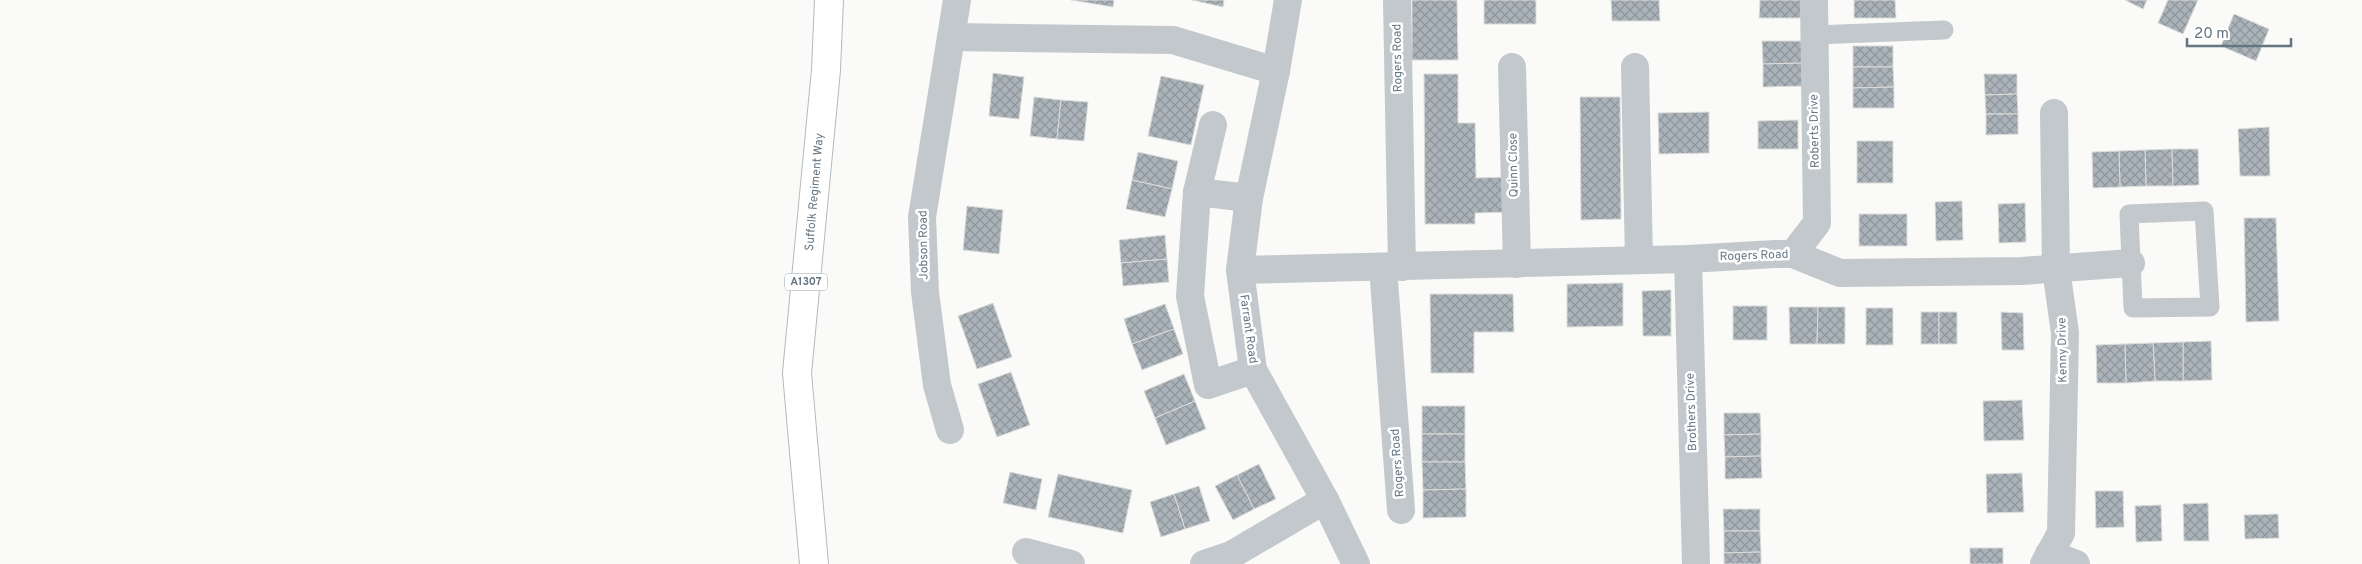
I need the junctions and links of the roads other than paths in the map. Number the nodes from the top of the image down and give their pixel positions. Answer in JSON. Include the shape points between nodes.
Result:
{"nodes":[{"id":1,"x":829,"y":0,"type":"edge"},
{"id":2,"x":956,"y":0,"type":"edge"},
{"id":3,"x":1288,"y":0,"type":"edge"},
{"id":4,"x":1397,"y":0,"type":"edge"},
{"id":5,"x":1814,"y":0,"type":"edge"},
{"id":6,"x":1944,"y":30,"type":"dead end"},
{"id":7,"x":1814,"y":35,"type":"junction"},
{"id":8,"x":951,"y":37,"type":"junction"},
{"id":9,"x":1512,"y":67,"type":"dead end"},
{"id":10,"x":1635,"y":67,"type":"dead end"},
{"id":11,"x":1276,"y":71,"type":"junction"},
{"id":12,"x":2054,"y":113,"type":"dead end"},
{"id":13,"x":1213,"y":125,"type":"dead end"},
{"id":14,"x":1197,"y":192,"type":"junction"},
{"id":15,"x":1249,"y":198,"type":"junction"},
{"id":16,"x":1793,"y":254,"type":"junction"},
{"id":17,"x":1688,"y":259,"type":"junction"},
{"id":18,"x":1640,"y":260,"type":"junction"},
{"id":19,"x":2131,"y":263,"type":"junction"},
{"id":20,"x":1517,"y":264,"type":"junction"},
{"id":21,"x":1393,"y":267,"type":"junction"},
{"id":22,"x":2056,"y":269,"type":"junction"},
{"id":23,"x":1240,"y":270,"type":"junction"},
{"id":24,"x":1253,"y":370,"type":"junction"},
{"id":25,"x":950,"y":430,"type":"dead end"},
{"id":26,"x":1325,"y":500,"type":"junction"},
{"id":27,"x":1401,"y":510,"type":"dead end"},
{"id":28,"x":1026,"y":552,"type":"dead end"},
{"id":29,"x":2047,"y":559,"type":"edge"},
{"id":30,"x":814,"y":564,"type":"edge"},
{"id":31,"x":1072,"y":564,"type":"edge"},
{"id":32,"x":1204,"y":564,"type":"edge"},
{"id":33,"x":1356,"y":564,"type":"edge"},
{"id":34,"x":1696,"y":564,"type":"edge"},
{"id":35,"x":2076,"y":564,"type":"edge"}],
"edges":[{"from":1,"to":30,"type":"main road","name":"Suffolk Regiment Way","number":"A1307","via":[[826,70],[797,373]]},
{"from":2,"to":8,"type":"street","name":"Jobson Road"},
{"from":3,"to":11,"type":"street","name":"Farrant Road"},
{"from":4,"to":21,"type":"street","name":"Rogers Road"},
{"from":5,"to":7,"type":"street","name":"Roberts Drive"},
{"from":6,"to":7,"type":"lane"},
{"from":7,"to":16,"type":"street","name":"Roberts Drive","via":[[1817,223]]},
{"from":8,"to":11,"type":"street","via":[[1173,40]]},
{"from":8,"to":25,"type":"street","name":"Jobson Road","via":[[922,217],[925,292],[935,375]]},
{"from":9,"to":20,"type":"street","name":"Quinn Close"},
{"from":10,"to":18,"type":"street"},
{"from":11,"to":15,"type":"street","name":"Farrant Road"},
{"from":12,"to":22,"type":"street","name":"Kenny Drive"},
{"from":13,"to":14,"type":"street"},
{"from":14,"to":15,"type":"street"},
{"from":14,"to":24,"type":"street","via":[[1190,296],[1208,385]]},
{"from":15,"to":23,"type":"street","name":"Farrant Road"},
{"from":16,"to":17,"type":"street","name":"Rogers Road"},
{"from":16,"to":22,"type":"street","name":"Rogers Road","via":[[1840,273]]},
{"from":17,"to":18,"type":"street","name":"Rogers Road"},
{"from":17,"to":34,"type":"street","name":"Brothers Drive"},
{"from":18,"to":20,"type":"street","name":"Rogers Road"},
{"from":19,"to":19,"type":"lane","via":[[2133,308],[2210,307],[2204,211],[2129,214]]},
{"from":19,"to":22,"type":"street","name":"Rogers Road"},
{"from":20,"to":21,"type":"street","name":"Rogers Road"},
{"from":21,"to":23,"type":"street","name":"Rogers Road"},
{"from":21,"to":27,"type":"street","name":"Rogers Road"},
{"from":22,"to":29,"type":"street","name":"Kenny Drive","via":[[2065,333],[2061,533]]},
{"from":23,"to":24,"type":"street","name":"Farrant Road"},
{"from":24,"to":26,"type":"street","name":"Farrant Road"},
{"from":26,"to":32,"type":"street","via":[[1231,554]]},
{"from":26,"to":33,"type":"street","name":"Farrant Road"},
{"from":28,"to":31,"type":"street"},
{"from":29,"to":35,"type":"street","name":"Kenny Drive"}]}
